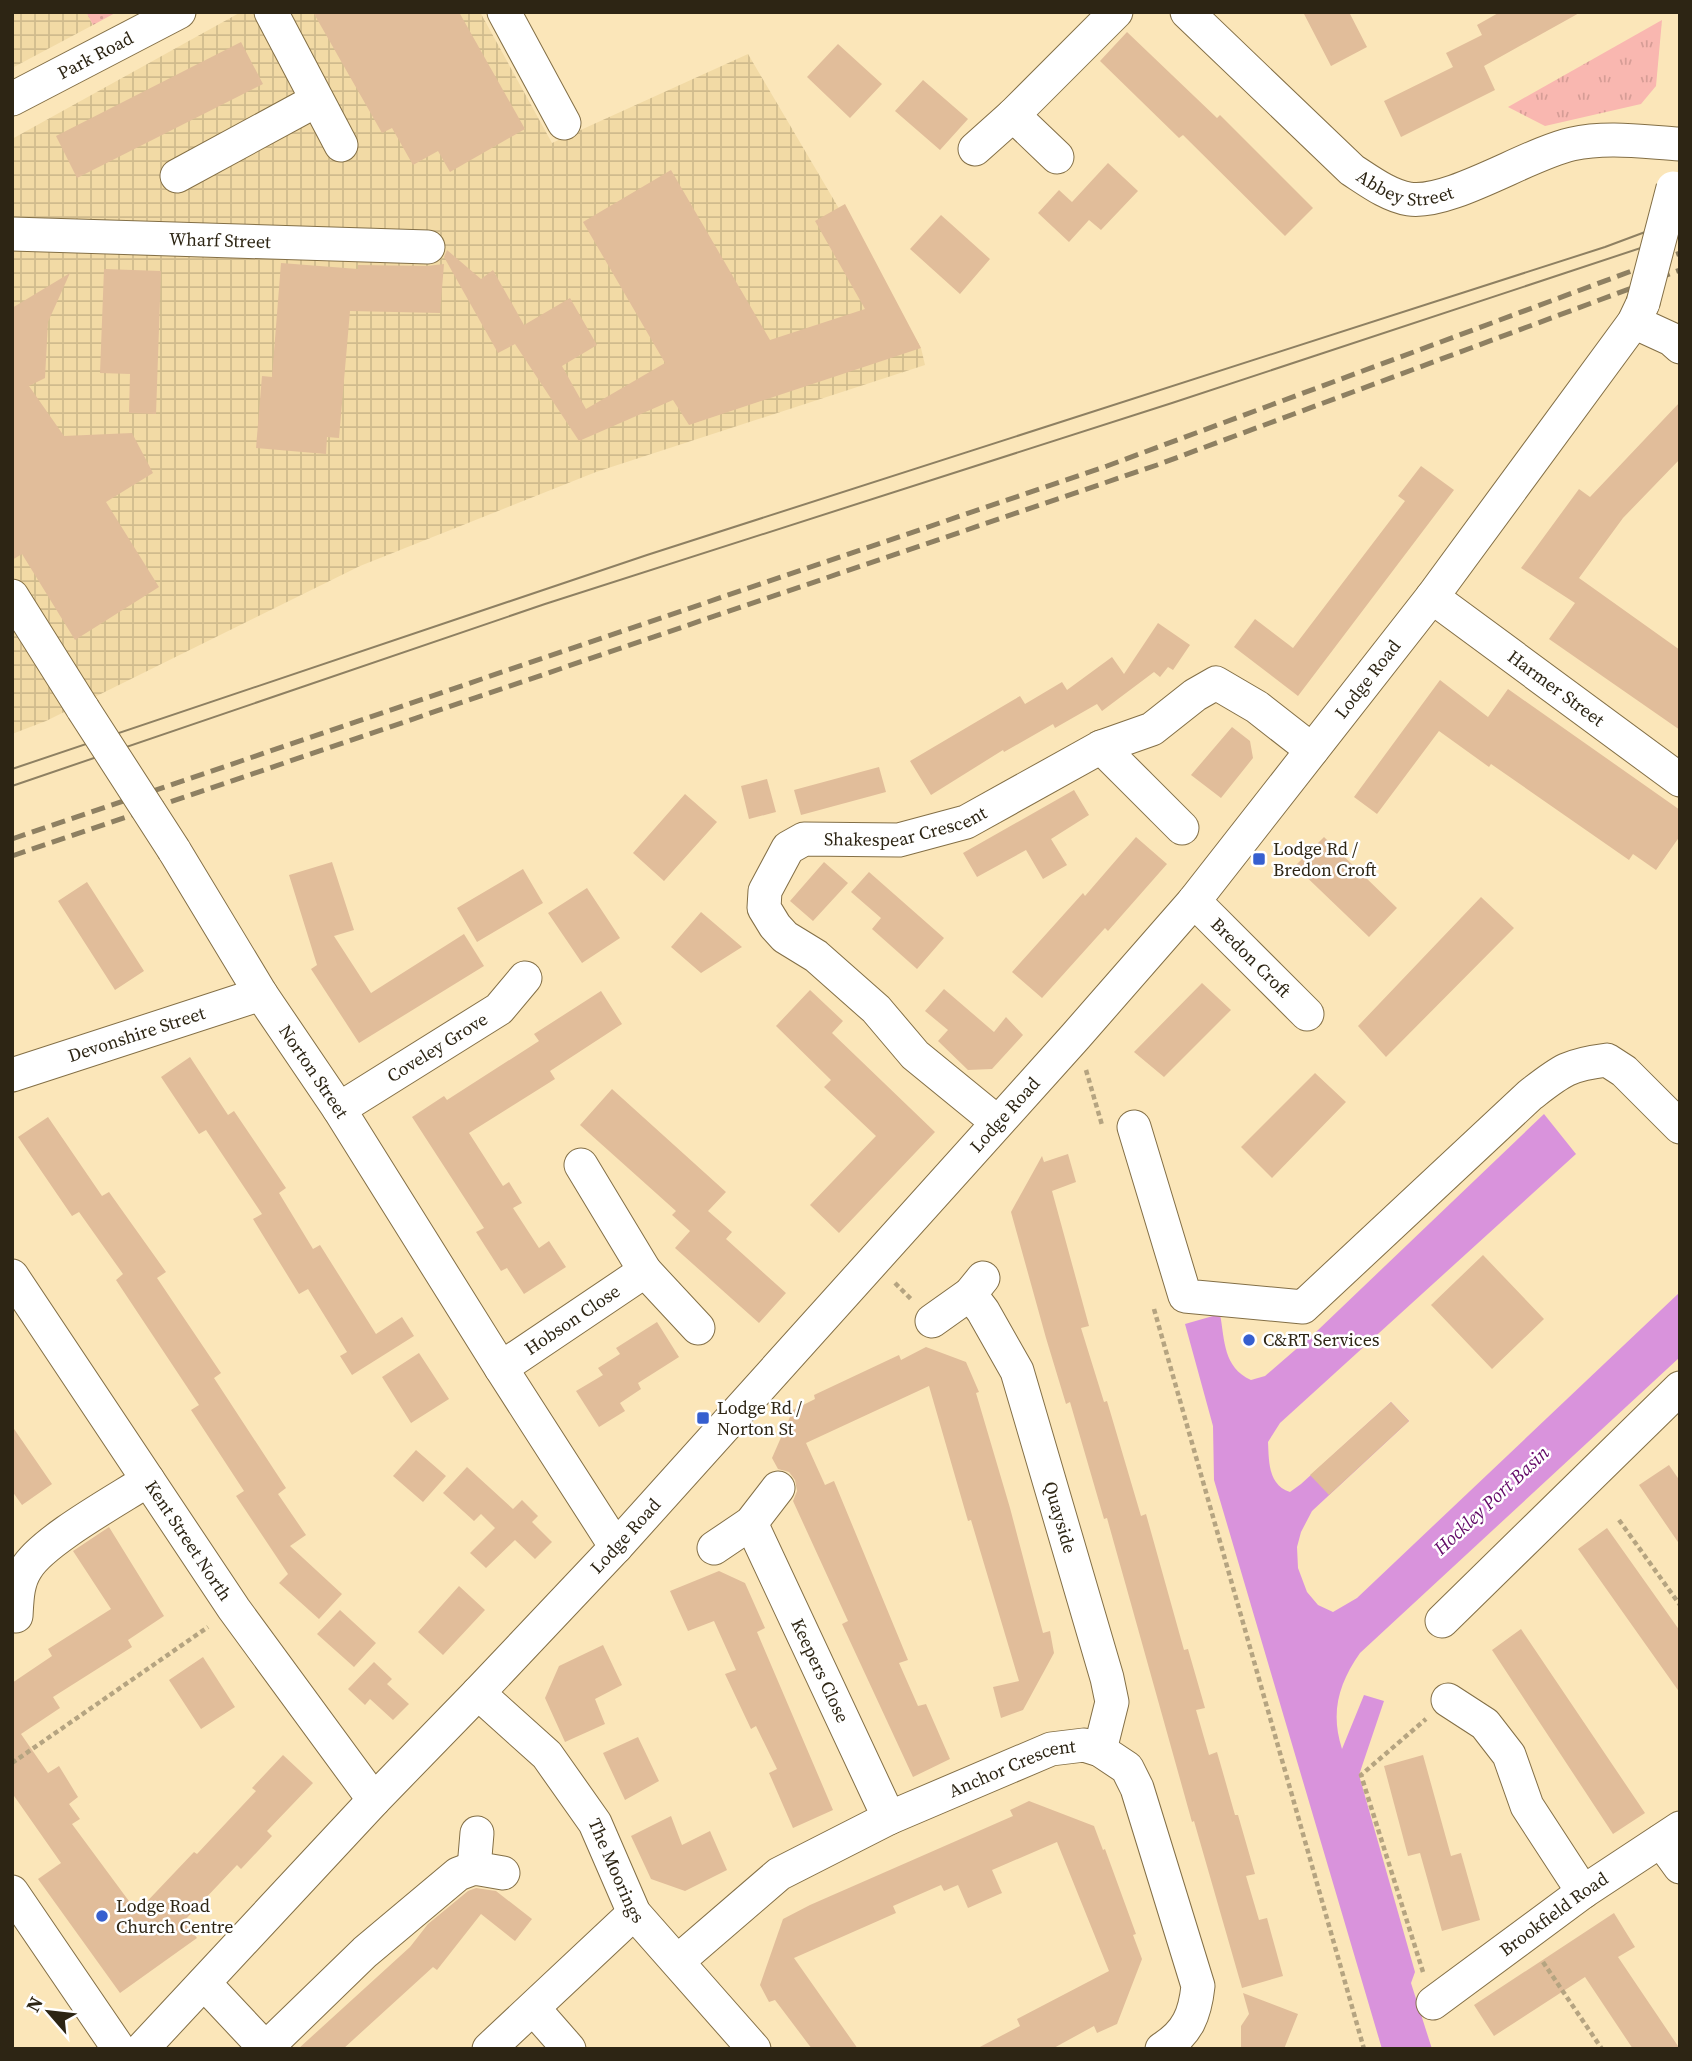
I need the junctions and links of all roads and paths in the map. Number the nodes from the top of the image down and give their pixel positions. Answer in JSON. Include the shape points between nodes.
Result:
{"nodes":[{"id":1,"x":179,"y":12,"type":"edge"},
{"id":2,"x":271,"y":12,"type":"edge"},
{"id":3,"x":504,"y":12,"type":"edge"},
{"id":4,"x":1116,"y":12,"type":"edge"},
{"id":5,"x":1187,"y":12,"type":"edge"},
{"id":6,"x":12,"y":99,"type":"edge"},
{"id":7,"x":317,"y":100,"type":"junction"},
{"id":8,"x":1013,"y":115,"type":"junction"},
{"id":9,"x":564,"y":123,"type":"dead end"},
{"id":10,"x":1680,"y":144,"type":"edge"},
{"id":11,"x":341,"y":145,"type":"dead end"},
{"id":12,"x":975,"y":149,"type":"dead end"},
{"id":13,"x":1057,"y":157,"type":"dead end"},
{"id":14,"x":1676,"y":174,"type":"edge"},
{"id":15,"x":177,"y":176,"type":"dead end"},
{"id":16,"x":12,"y":234,"type":"edge"},
{"id":17,"x":428,"y":247,"type":"dead end"},
{"id":18,"x":1639,"y":313,"type":"junction"},
{"id":19,"x":1680,"y":347,"type":"edge"},
{"id":20,"x":12,"y":596,"type":"edge"},
{"id":21,"x":1432,"y":597,"type":"junction"},
{"id":22,"x":1101,"y":747,"type":"junction"},
{"id":23,"x":1312,"y":750,"type":"junction"},
{"id":24,"x":1680,"y":780,"type":"edge"},
{"id":25,"x":1182,"y":828,"type":"dead end"},
{"id":26,"x":1194,"y":901,"type":"junction"},
{"id":27,"x":525,"y":978,"type":"dead end"},
{"id":28,"x":261,"y":994,"type":"junction"},
{"id":29,"x":1307,"y":1014,"type":"dead end"},
{"id":30,"x":1075,"y":1037,"type":"junction"},
{"id":31,"x":12,"y":1075,"type":"edge"},
{"id":32,"x":340,"y":1109,"type":"junction"},
{"id":33,"x":997,"y":1122,"type":"junction"},
{"id":34,"x":1118,"y":1127,"type":"joint"},
{"id":35,"x":1680,"y":1127,"type":"edge"},
{"id":36,"x":581,"y":1165,"type":"dead end"},
{"id":37,"x":872,"y":1260,"type":"junction"},
{"id":38,"x":645,"y":1271,"type":"junction"},
{"id":39,"x":12,"y":1276,"type":"edge"},
{"id":40,"x":1152,"y":1300,"type":"dead end"},
{"id":41,"x":933,"y":1321,"type":"joint"},
{"id":42,"x":698,"y":1328,"type":"dead end"},
{"id":43,"x":501,"y":1368,"type":"junction"},
{"id":44,"x":1680,"y":1388,"type":"edge"},
{"id":45,"x":148,"y":1480,"type":"junction"},
{"id":46,"x":778,"y":1488,"type":"dead end"},
{"id":47,"x":1619,"y":1520,"type":"dead end"},
{"id":48,"x":751,"y":1523,"type":"junction"},
{"id":49,"x":616,"y":1547,"type":"junction"},
{"id":50,"x":714,"y":1548,"type":"dead end"},
{"id":51,"x":1680,"y":1605,"type":"edge"},
{"id":52,"x":234,"y":1609,"type":"junction"},
{"id":53,"x":16,"y":1616,"type":"dead end"},
{"id":54,"x":1442,"y":1621,"type":"dead end"},
{"id":55,"x":478,"y":1693,"type":"junction"},
{"id":56,"x":1448,"y":1700,"type":"joint"},
{"id":57,"x":1100,"y":1751,"type":"junction"},
{"id":58,"x":12,"y":1763,"type":"edge"},
{"id":59,"x":373,"y":1800,"type":"junction"},
{"id":60,"x":889,"y":1818,"type":"junction"},
{"id":61,"x":477,"y":1833,"type":"dead end"},
{"id":62,"x":1673,"y":1845,"type":"edge"},
{"id":63,"x":12,"y":1892,"type":"edge"},
{"id":64,"x":1583,"y":1892,"type":"junction"},
{"id":65,"x":635,"y":1913,"type":"junction"},
{"id":66,"x":22,"y":1929,"type":"edge"},
{"id":67,"x":1525,"y":1935,"type":"junction"},
{"id":68,"x":678,"y":1961,"type":"junction"},
{"id":69,"x":204,"y":1983,"type":"junction"},
{"id":70,"x":1433,"y":2003,"type":"joint"},
{"id":71,"x":534,"y":2009,"type":"junction"},
{"id":72,"x":119,"y":2049,"type":"edge"},
{"id":73,"x":142,"y":2049,"type":"edge"},
{"id":74,"x":265,"y":2049,"type":"edge"},
{"id":75,"x":489,"y":2049,"type":"edge"},
{"id":76,"x":569,"y":2049,"type":"edge"},
{"id":77,"x":754,"y":2049,"type":"edge"},
{"id":78,"x":1162,"y":2049,"type":"edge"},
{"id":79,"x":1364,"y":2049,"type":"edge"},
{"id":80,"x":1602,"y":2049,"type":"edge"}],
"edges":[{"from":1,"to":6,"type":"street","name":"Park Road"},
{"from":2,"to":7,"type":"street"},
{"from":3,"to":9,"type":"street"},
{"from":4,"to":8,"type":"street"},
{"from":5,"to":10,"type":"street","name":"Abbey Street","via":[[1352,170],[1409,199],[1438,197],[1572,144],[1613,140]]},
{"from":7,"to":11,"type":"street"},
{"from":7,"to":15,"type":"street"},
{"from":8,"to":12,"type":"street"},
{"from":8,"to":13,"type":"street"},
{"from":14,"to":18,"type":"street","name":"Lodge Road","bridge":true},
{"from":16,"to":17,"type":"street","name":"Wharf Street"},
{"from":18,"to":19,"type":"street"},
{"from":18,"to":21,"type":"street","name":"Lodge Road"},
{"from":20,"to":28,"type":"street","name":"Norton Street","bridge":true},
{"from":21,"to":23,"type":"street","name":"Lodge Road"},
{"from":21,"to":24,"type":"street","name":"Harmer Street"},
{"from":22,"to":23,"type":"street","name":"Shakespear Crescent","via":[[1152,729],[1216,683],[1257,707]]},
{"from":22,"to":25,"type":"street"},
{"from":22,"to":33,"type":"street","name":"Shakespear Crescent","via":[[966,822],[899,840],[804,839],[788,848],[765,891],[764,908],[785,937],[817,956],[876,1009],[915,1055]]},
{"from":23,"to":26,"type":"street","name":"Lodge Road"},
{"from":26,"to":29,"type":"street","name":"Bredon Croft"},
{"from":26,"to":30,"type":"street","name":"Lodge Road"},
{"from":27,"to":32,"type":"street","name":"Coveley Grove","via":[[499,1009]]},
{"from":28,"to":31,"type":"street","name":"Devonshire Street"},
{"from":28,"to":32,"type":"street","name":"Norton Street"},
{"from":30,"to":33,"type":"street","name":"Lodge Road"},
{"from":30,"to":34,"type":"path"},
{"from":32,"to":43,"type":"street","name":"Norton Street"},
{"from":33,"to":37,"type":"street","name":"Lodge Road"},
{"from":34,"to":35,"type":"street","via":[[1185,1296],[1303,1307],[1530,1096],[1573,1065],[1607,1060]]},
{"from":36,"to":38,"type":"street"},
{"from":37,"to":41,"type":"path"},
{"from":37,"to":49,"type":"street","name":"Lodge Road"},
{"from":38,"to":42,"type":"street"},
{"from":38,"to":43,"type":"street","name":"Hobson Close"},
{"from":39,"to":45,"type":"street","name":"Kent Street North"},
{"from":40,"to":79,"type":"path"},
{"from":41,"to":57,"type":"street","name":"Quayside","via":[[977,1285],[983,1311],[1017,1371],[1108,1678],[1112,1702]]},
{"from":43,"to":49,"type":"street","name":"Norton Street"},
{"from":44,"to":54,"type":"street"},
{"from":45,"to":52,"type":"street","name":"Kent Street North"},
{"from":45,"to":53,"type":"street","via":[[49,1544],[26,1568]]},
{"from":46,"to":48,"type":"street"},
{"from":47,"to":51,"type":"path"},
{"from":48,"to":50,"type":"street"},
{"from":48,"to":60,"type":"street","name":"Keepers Close"},
{"from":49,"to":55,"type":"street","name":"Lodge Road"},
{"from":52,"to":58,"type":"path"},
{"from":52,"to":59,"type":"street","name":"Kent Street North"},
{"from":55,"to":59,"type":"street","name":"Lodge Road"},
{"from":55,"to":65,"type":"street","name":"The Moorings","via":[[547,1755],[595,1823]]},
{"from":56,"to":64,"type":"street","via":[[1519,1747],[1527,1806]]},
{"from":56,"to":70,"type":"path","via":[[1362,1775]]},
{"from":57,"to":60,"type":"street","name":"Anchor Crescent","via":[[1084,1745],[1051,1749]]},
{"from":57,"to":78,"type":"street","name":"Anchor Crescent","via":[[1127,1768],[1137,1788],[1198,1986],[1196,2008],[1188,2024]]},
{"from":59,"to":69,"type":"street","name":"Lodge Road"},
{"from":60,"to":68,"type":"street","name":"Anchor Crescent","via":[[779,1874]]},
{"from":61,"to":74,"type":"street","via":[[488,1871],[458,1874],[365,1952]]},
{"from":62,"to":64,"type":"street","name":"Brookfield Road"},
{"from":63,"to":66,"type":"street"},
{"from":64,"to":67,"type":"street","name":"Brookfield Road"},
{"from":65,"to":68,"type":"street","name":"The Moorings"},
{"from":65,"to":71,"type":"street"},
{"from":66,"to":72,"type":"street"},
{"from":67,"to":70,"type":"street","name":"Brookfield Road"},
{"from":67,"to":80,"type":"path"},
{"from":68,"to":77,"type":"street","name":"The Moorings"},
{"from":69,"to":73,"type":"street","name":"Lodge Road"},
{"from":69,"to":74,"type":"street"},
{"from":71,"to":75,"type":"street"},
{"from":71,"to":76,"type":"street"}]}
